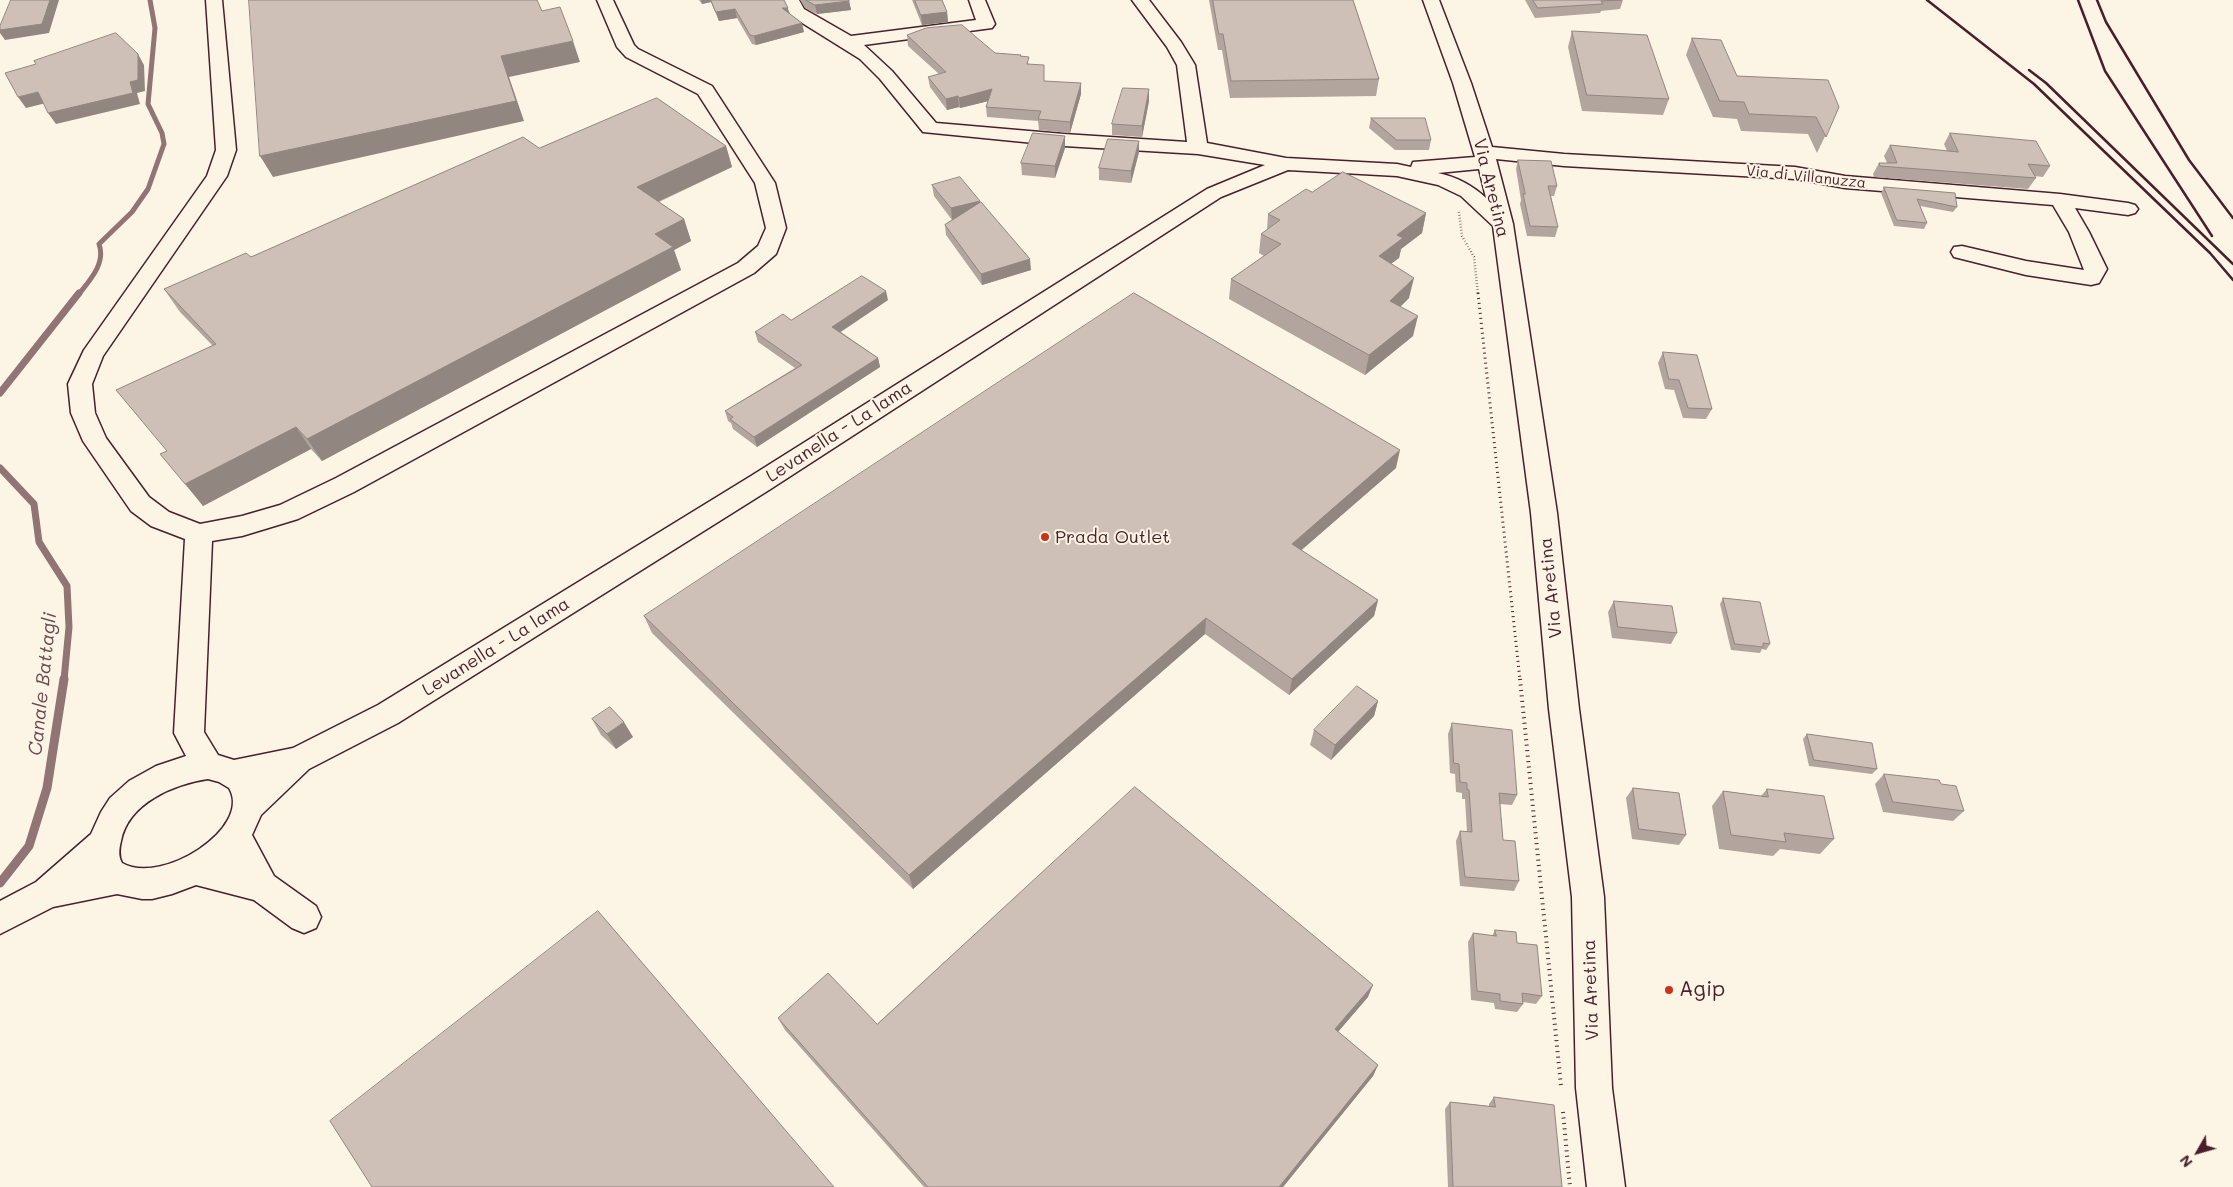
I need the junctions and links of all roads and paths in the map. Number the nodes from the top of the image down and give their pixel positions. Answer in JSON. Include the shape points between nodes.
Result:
{"nodes":[{"id":1,"x":214,"y":0,"type":"edge"},
{"id":2,"x":605,"y":0,"type":"edge"},
{"id":3,"x":791,"y":0,"type":"edge"},
{"id":4,"x":977,"y":0,"type":"edge"},
{"id":5,"x":1140,"y":0,"type":"edge"},
{"id":6,"x":1430,"y":0,"type":"edge"},
{"id":7,"x":848,"y":42,"type":"junction"},
{"id":8,"x":1198,"y":148,"type":"junction"},
{"id":9,"x":1286,"y":164,"type":"junction"},
{"id":10,"x":1487,"y":164,"type":"junction"},
{"id":11,"x":1443,"y":173,"type":"junction"},
{"id":12,"x":2060,"y":200,"type":"junction"},
{"id":13,"x":1455,"y":205,"type":"dead end"},
{"id":14,"x":2128,"y":209,"type":"dead end"},
{"id":15,"x":1503,"y":224,"type":"junction"},
{"id":16,"x":1962,"y":252,"type":"dead end"},
{"id":17,"x":199,"y":534,"type":"junction"},
{"id":18,"x":189,"y":733,"type":"junction"},
{"id":19,"x":298,"y":760,"type":"junction"},
{"id":20,"x":221,"y":770,"type":"junction"},
{"id":21,"x":148,"y":785,"type":"junction"},
{"id":22,"x":241,"y":821,"type":"junction"},
{"id":23,"x":102,"y":844,"type":"junction"},
{"id":24,"x":196,"y":870,"type":"junction"},
{"id":25,"x":118,"y":879,"type":"junction"},
{"id":26,"x":262,"y":886,"type":"junction"},
{"id":27,"x":25,"y":905,"type":"edge"},
{"id":28,"x":304,"y":917,"type":"dead end"},
{"id":29,"x":1561,"y":1094,"type":"dead end"},
{"id":30,"x":1562,"y":1103,"type":"dead end"},
{"id":31,"x":1570,"y":1187,"type":"edge"},
{"id":32,"x":1606,"y":1187,"type":"edge"}],
"edges":[{"from":1,"to":17,"type":"street","via":[[226,150],[217,176],[92,356],[80,384],[83,413],[95,441],[140,504],[160,519]]},
{"from":2,"to":17,"type":"street","via":[[626,47],[632,53],[705,90],[719,109],[765,183],[776,228],[768,249],[746,268],[345,485],[289,512]]},
{"from":3,"to":7,"type":"street","via":[[797,12]]},
{"from":4,"to":7,"type":"street","via":[[986,24]]},
{"from":5,"to":8,"type":"street","via":[[1186,65]]},
{"from":6,"to":10,"type":"street","name":"Via Aretina"},
{"from":7,"to":8,"type":"street","via":[[886,75],[930,128]]},
{"from":8,"to":9,"type":"street"},
{"from":9,"to":11,"type":"street","name":"Levanella - La lama"},
{"from":9,"to":19,"type":"street","name":"Levanella - La lama","via":[[1214,193],[760,483],[414,698]]},
{"from":10,"to":11,"type":"street","name":"Via di Villanuzza"},
{"from":10,"to":12,"type":"street","name":"Via di Villanuzza","via":[[1513,154],[1564,160],[1795,173],[1844,182]]},
{"from":10,"to":15,"type":"street","name":"Via Aretina"},
{"from":11,"to":15,"type":"street"},
{"from":12,"to":14,"type":"street","name":"Via di Villanuzza"},
{"from":12,"to":16,"type":"street","via":[[2096,269],[2091,278],[1993,262]]},
{"from":13,"to":29,"type":"path","via":[[1459,210],[1462,236],[1474,257]]},
{"from":15,"to":32,"type":"street","name":"Via Aretina","via":[[1544,513],[1588,897],[1594,1088]]},
{"from":17,"to":18,"type":"street"},
{"from":18,"to":20,"type":"street"},
{"from":18,"to":21,"type":"street"},
{"from":19,"to":20,"type":"street","name":"Levanella - La lama"},
{"from":19,"to":22,"type":"street","name":"Levanella - La lama"},
{"from":20,"to":21,"type":"street","name":"Levanella - La lama","via":[[188,768]]},
{"from":20,"to":22,"type":"street","via":[[243,782],[248,794]]},
{"from":21,"to":23,"type":"street","name":"Levanella - La lama","via":[[118,812]]},
{"from":22,"to":24,"type":"street","name":"Levanella - La lama","via":[[218,854]]},
{"from":22,"to":26,"type":"street"},
{"from":23,"to":25,"type":"street","via":[[102,858]]},
{"from":23,"to":27,"type":"street"},
{"from":24,"to":25,"type":"street","name":"Levanella - La lama","via":[[154,884],[134,884]]},
{"from":24,"to":26,"type":"street"},
{"from":25,"to":27,"type":"street"},
{"from":26,"to":28,"type":"street"},
{"from":30,"to":31,"type":"path"}]}
